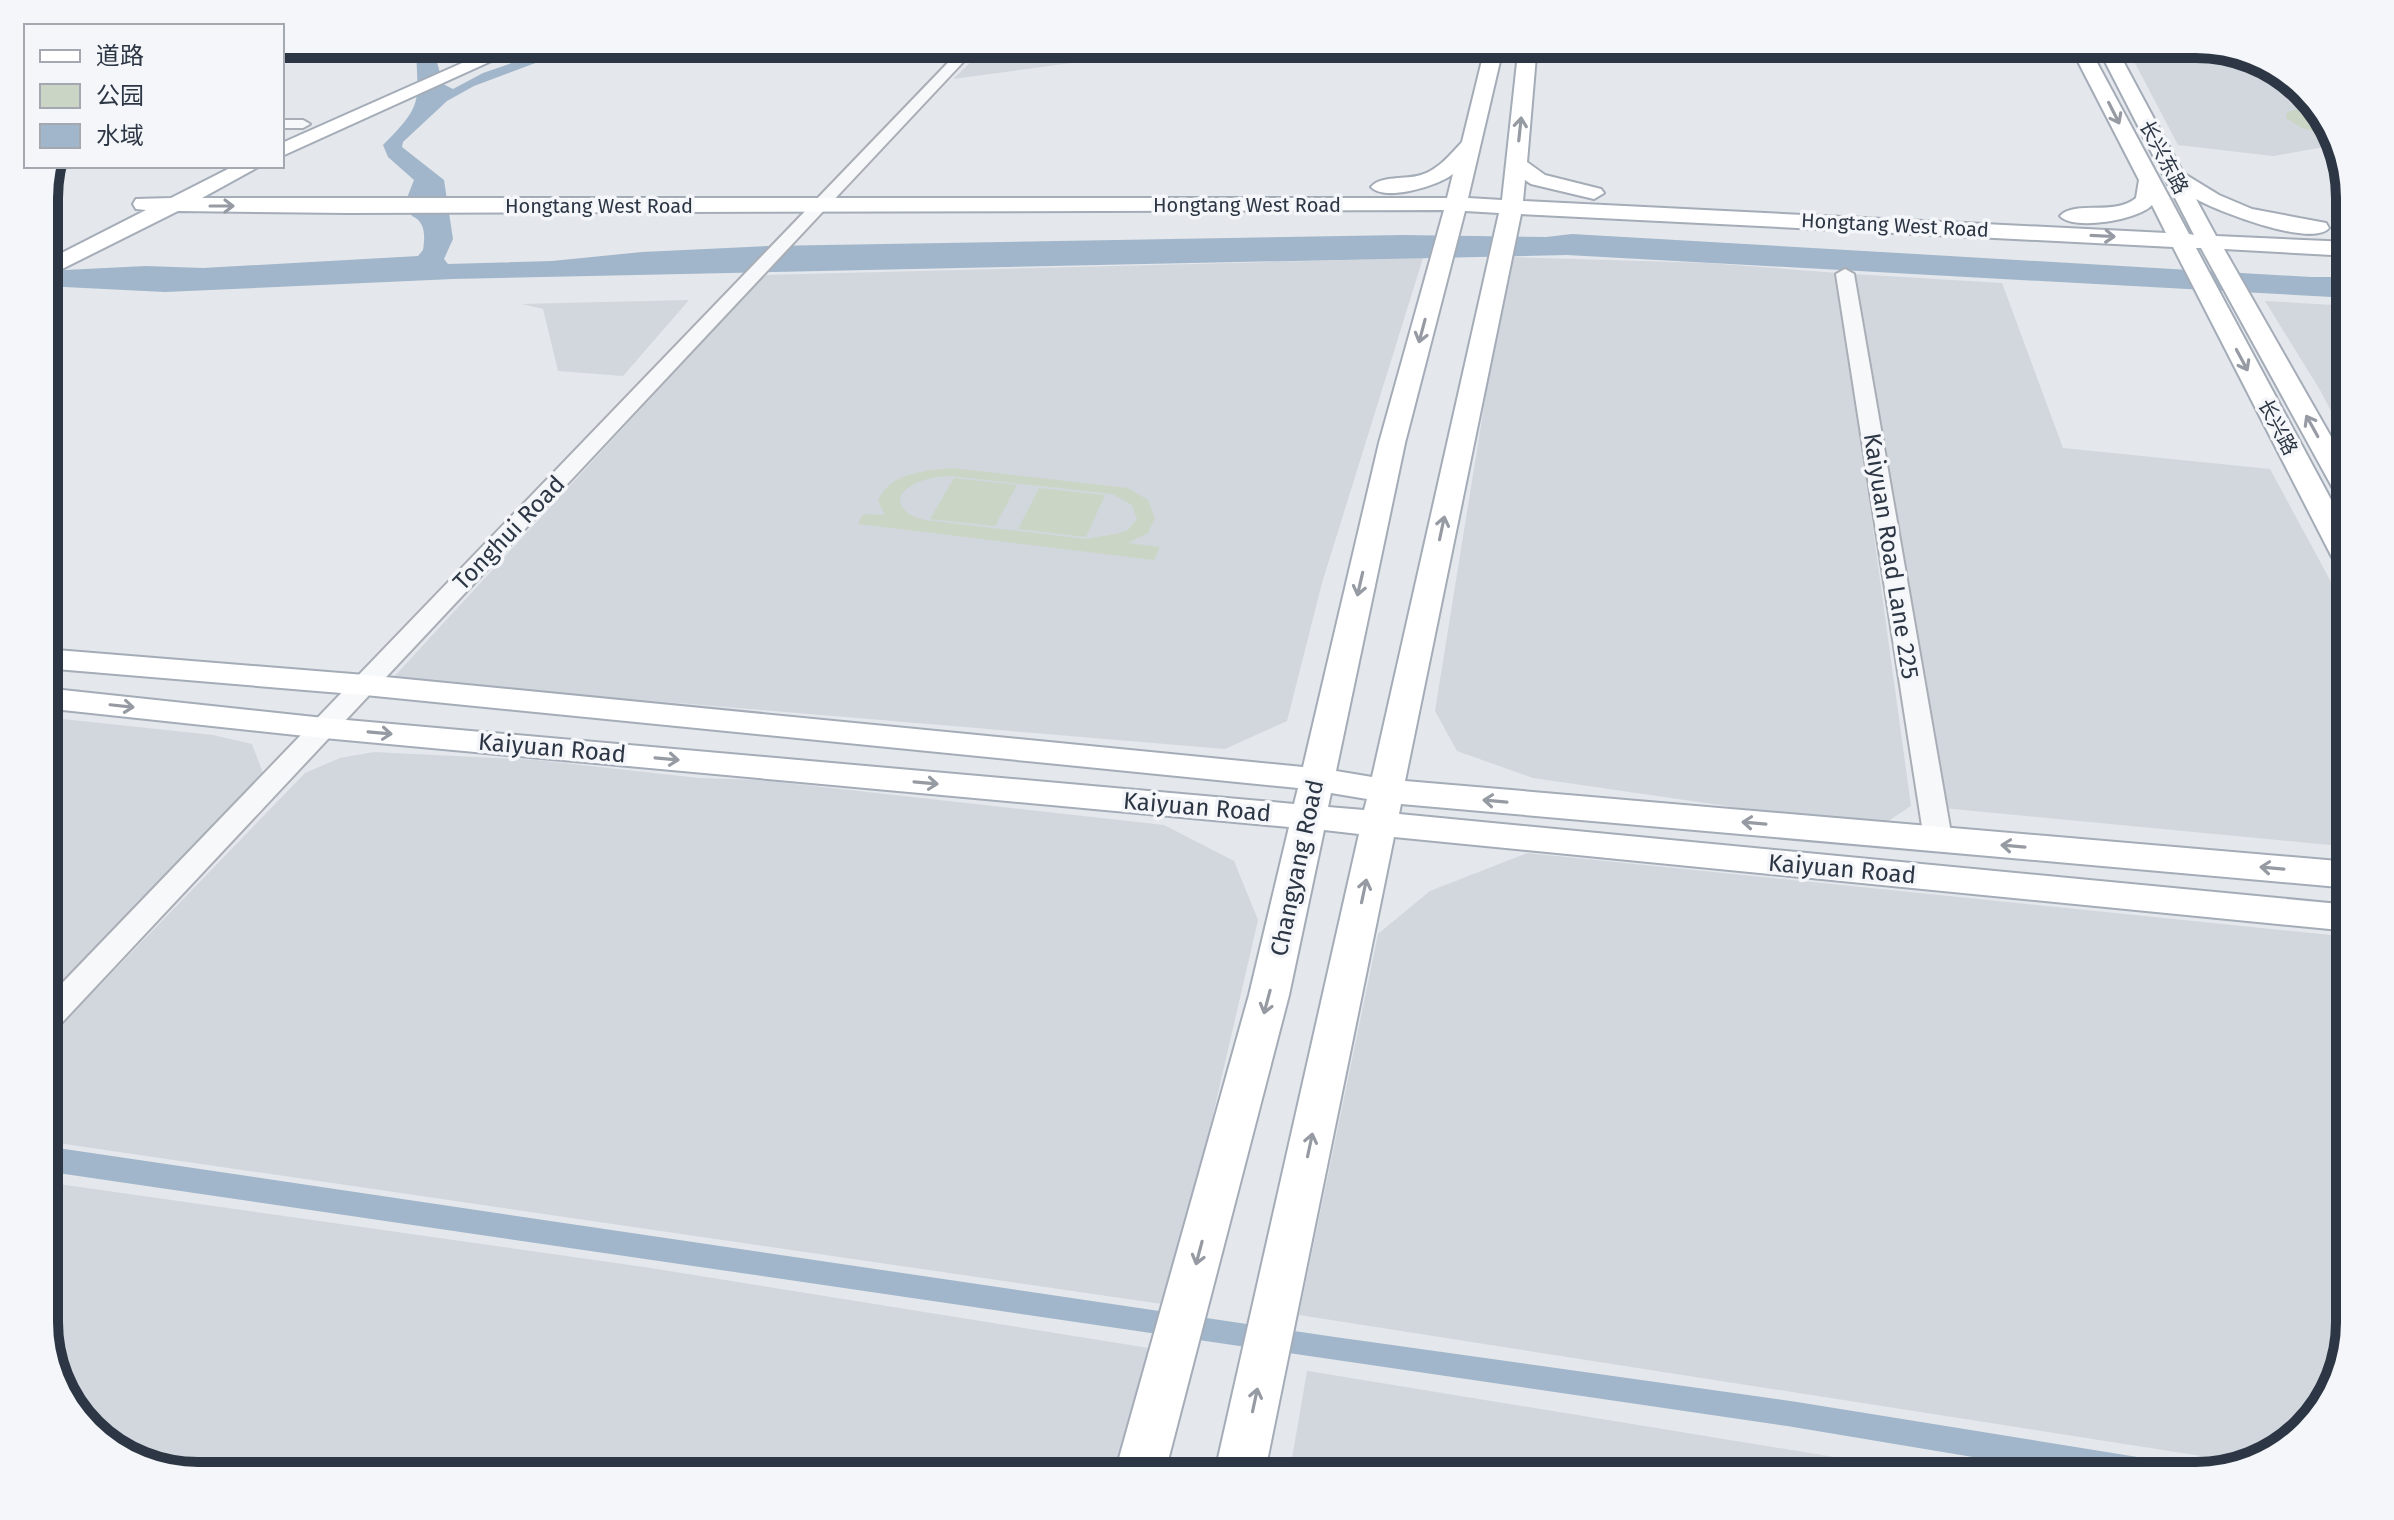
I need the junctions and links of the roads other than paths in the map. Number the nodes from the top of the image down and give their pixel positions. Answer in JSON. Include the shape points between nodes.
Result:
{"nodes":[{"id":1,"x":471,"y":58,"type":"edge"},
{"id":2,"x":481,"y":58,"type":"edge"},
{"id":3,"x":960,"y":58,"type":"edge"},
{"id":4,"x":1492,"y":58,"type":"edge"},
{"id":5,"x":1527,"y":58,"type":"edge"},
{"id":6,"x":2086,"y":58,"type":"edge"},
{"id":7,"x":2112,"y":58,"type":"edge"},
{"id":8,"x":450,"y":69,"type":"junction"},
{"id":9,"x":406,"y":87,"type":"junction"},
{"id":10,"x":284,"y":124,"type":"edge"},
{"id":11,"x":303,"y":124,"type":"junction"},
{"id":12,"x":284,"y":133,"type":"edge"},
{"id":13,"x":1473,"y":139,"type":"junction"},
{"id":14,"x":284,"y":149,"type":"edge"},
{"id":15,"x":1517,"y":164,"type":"junction"},
{"id":16,"x":215,"y":168,"type":"edge"},
{"id":17,"x":246,"y":168,"type":"edge"},
{"id":18,"x":2173,"y":174,"type":"junction"},
{"id":19,"x":2148,"y":181,"type":"junction"},
{"id":20,"x":203,"y":190,"type":"junction"},
{"id":21,"x":829,"y":197,"type":"junction"},
{"id":22,"x":1339,"y":197,"type":"junction"},
{"id":23,"x":1458,"y":197,"type":"junction"},
{"id":24,"x":171,"y":198,"type":"junction"},
{"id":25,"x":403,"y":198,"type":"junction"},
{"id":26,"x":1512,"y":199,"type":"junction"},
{"id":27,"x":1615,"y":204,"type":"junction"},
{"id":28,"x":2047,"y":216,"type":"junction"},
{"id":29,"x":2336,"y":230,"type":"edge"},
{"id":30,"x":2174,"y":231,"type":"junction"},
{"id":31,"x":2336,"y":232,"type":"edge"},
{"id":32,"x":2204,"y":233,"type":"junction"},
{"id":33,"x":1447,"y":240,"type":"junction"},
{"id":34,"x":1504,"y":241,"type":"junction"},
{"id":35,"x":2336,"y":247,"type":"edge"},
{"id":36,"x":58,"y":258,"type":"edge"},
{"id":37,"x":58,"y":259,"type":"edge"},
{"id":38,"x":2193,"y":267,"type":"joint"},
{"id":39,"x":2224,"y":269,"type":"joint"},
{"id":40,"x":1845,"y":274,"type":"dead end"},
{"id":41,"x":2336,"y":469,"type":"edge"},
{"id":42,"x":2336,"y":537,"type":"edge"},
{"id":43,"x":58,"y":659,"type":"edge"},
{"id":44,"x":365,"y":685,"type":"junction"},
{"id":45,"x":58,"y":700,"type":"edge"},
{"id":46,"x":324,"y":728,"type":"junction"},
{"id":47,"x":1316,"y":779,"type":"junction"},
{"id":48,"x":1382,"y":808,"type":"junction"},
{"id":49,"x":1309,"y":817,"type":"junction"},
{"id":50,"x":1938,"y":839,"type":"junction"},
{"id":51,"x":2336,"y":874,"type":"edge"},
{"id":52,"x":2336,"y":916,"type":"edge"},
{"id":53,"x":58,"y":1007,"type":"edge"},
{"id":54,"x":1143,"y":1462,"type":"edge"},
{"id":55,"x":1242,"y":1462,"type":"edge"}],
"edges":[{"from":1,"to":8,"type":"main road"},
{"from":2,"to":8,"type":"main road"},
{"from":3,"to":21,"type":"street","name":"Tonghui Road"},
{"from":4,"to":13,"type":"main road","name":"Changyang Road"},
{"from":15,"to":5,"type":"main road","one_way":true},
{"from":6,"to":19,"type":"main road","name":"长兴东路","one_way":true},
{"from":7,"to":18,"type":"main road","name":"长兴东路"},
{"from":8,"to":9,"type":"main road"},
{"from":9,"to":11,"type":"main road"},
{"from":9,"to":14,"type":"main road"},
{"from":10,"to":11,"type":"street"},
{"from":11,"to":12,"type":"main road"},
{"from":13,"to":22,"type":"main road","via":[[1441,176]]},
{"from":13,"to":23,"type":"main road","name":"Changyang Road"},
{"from":15,"to":26,"type":"main road"},
{"from":15,"to":27,"type":"main road","via":[[1527,175],[1556,187]]},
{"from":16,"to":24,"type":"main road"},
{"from":17,"to":20,"type":"main road"},
{"from":18,"to":29,"type":"main road","via":[[2238,212]]},
{"from":18,"to":32,"type":"main road","name":"长兴东路"},
{"from":19,"to":28,"type":"main road","via":[[2146,199],[2127,212]]},
{"from":19,"to":30,"type":"main road","name":"长兴东路"},
{"from":20,"to":24,"type":"main road"},
{"from":20,"to":25,"type":"main road","name":"Hongtang West Road"},
{"from":21,"to":22,"type":"main road","name":"Hongtang West Road"},
{"from":21,"to":25,"type":"main road","name":"Hongtang West Road"},
{"from":21,"to":44,"type":"street","name":"Tonghui Road"},
{"from":22,"to":23,"type":"main road","name":"Hongtang West Road"},
{"from":22,"to":33,"type":"main road","via":[[1435,219]]},
{"from":23,"to":26,"type":"main road","name":"Hongtang West Road"},
{"from":23,"to":33,"type":"main road","name":"Changyang Road"},
{"from":24,"to":25,"type":"main road","name":"Hongtang West Road","one_way":true},
{"from":24,"to":36,"type":"main road","via":[[144,204]]},
{"from":24,"to":37,"type":"main road"},
{"from":26,"to":27,"type":"main road","name":"Hongtang West Road"},
{"from":26,"to":34,"type":"main road"},
{"from":27,"to":28,"type":"main road","name":"Hongtang West Road"},
{"from":27,"to":30,"type":"main road","name":"Hongtang West Road","one_way":true},
{"from":27,"to":34,"type":"main road","via":[[1516,222]]},
{"from":28,"to":30,"type":"main road","name":"Hongtang West Road"},
{"from":30,"to":32,"type":"main road","name":"Hongtang West Road"},
{"from":30,"to":38,"type":"main road","name":"长兴东路"},
{"from":31,"to":32,"type":"main road","name":"Hongtang West Road"},
{"from":32,"to":35,"type":"main road","name":"Hongtang West Road"},
{"from":32,"to":39,"type":"main road","name":"长兴东路"},
{"from":33,"to":47,"type":"main road","name":"Changyang Road","one_way":true,"via":[[1392,443]]},
{"from":48,"to":34,"type":"main road","one_way":true},
{"from":38,"to":42,"type":"main road","name":"长兴路","one_way":true},
{"from":41,"to":39,"type":"main road","name":"长兴路","one_way":true},
{"from":40,"to":50,"type":"street","name":"Kaiyuan Road Lane 225"},
{"from":43,"to":44,"type":"main road","name":"Kaiyuan Road"},
{"from":44,"to":46,"type":"street","name":"Tonghui Road"},
{"from":44,"to":47,"type":"main road","name":"Kaiyuan Road"},
{"from":45,"to":46,"type":"main road","name":"Kaiyuan Road","one_way":true},
{"from":46,"to":49,"type":"main road","name":"Kaiyuan Road","one_way":true},
{"from":46,"to":53,"type":"street","name":"Tonghui Road"},
{"from":47,"to":48,"type":"main road","name":"Kaiyuan Road"},
{"from":47,"to":49,"type":"main road","name":"Changyang Road"},
{"from":48,"to":49,"type":"main road","name":"Kaiyuan Road"},
{"from":50,"to":48,"type":"main road","name":"Kaiyuan Road","one_way":true},
{"from":48,"to":52,"type":"main road","name":"Kaiyuan Road"},
{"from":55,"to":48,"type":"main road","one_way":true},
{"from":49,"to":54,"type":"main road","name":"Changyang Road","one_way":true,"via":[[1269,995]]},
{"from":51,"to":50,"type":"main road","name":"Kaiyuan Road","one_way":true}]}
